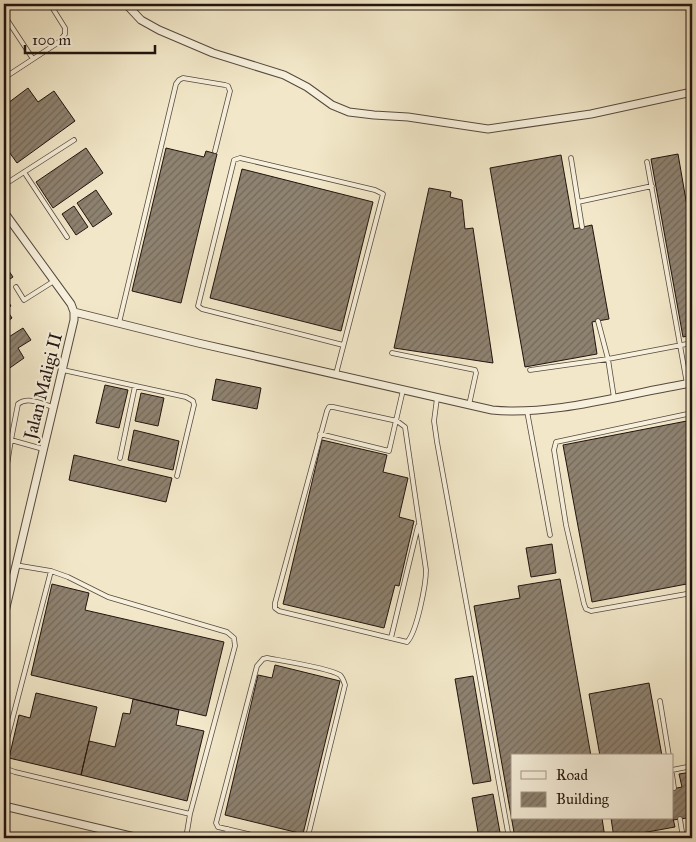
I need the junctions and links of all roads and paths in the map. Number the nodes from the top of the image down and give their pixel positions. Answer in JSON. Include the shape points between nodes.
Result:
{"nodes":[{"id":1,"x":50,"y":4,"type":"edge"},
{"id":2,"x":62,"y":4,"type":"edge"},
{"id":3,"x":126,"y":4,"type":"edge"},
{"id":4,"x":54,"y":9,"type":"junction"},
{"id":5,"x":4,"y":15,"type":"edge"},
{"id":6,"x":34,"y":58,"type":"junction"},
{"id":7,"x":4,"y":78,"type":"edge"},
{"id":8,"x":692,"y":92,"type":"edge"},
{"id":9,"x":74,"y":140,"type":"dead end"},
{"id":10,"x":215,"y":150,"type":"dead end"},
{"id":11,"x":571,"y":158,"type":"dead end"},
{"id":12,"x":647,"y":162,"type":"dead end"},
{"id":13,"x":24,"y":172,"type":"junction"},
{"id":14,"x":4,"y":185,"type":"edge"},
{"id":15,"x":652,"y":186,"type":"junction"},
{"id":16,"x":578,"y":202,"type":"junction"},
{"id":17,"x":4,"y":212,"type":"edge"},
{"id":18,"x":7,"y":222,"type":"edge"},
{"id":19,"x":582,"y":227,"type":"dead end"},
{"id":20,"x":67,"y":237,"type":"dead end"},
{"id":21,"x":54,"y":281,"type":"junction"},
{"id":22,"x":16,"y":288,"type":"dead end"},
{"id":23,"x":74,"y":312,"type":"junction"},
{"id":24,"x":598,"y":321,"type":"dead end"},
{"id":25,"x":119,"y":324,"type":"junction"},
{"id":26,"x":692,"y":343,"type":"edge"},
{"id":27,"x":343,"y":345,"type":"junction"},
{"id":28,"x":681,"y":345,"type":"junction"},
{"id":29,"x":392,"y":352,"type":"dead end"},
{"id":30,"x":608,"y":359,"type":"junction"},
{"id":31,"x":63,"y":370,"type":"junction"},
{"id":32,"x":530,"y":370,"type":"dead end"},
{"id":33,"x":336,"y":374,"type":"junction"},
{"id":34,"x":690,"y":383,"type":"edge"},
{"id":35,"x":135,"y":386,"type":"junction"},
{"id":36,"x":403,"y":390,"type":"junction"},
{"id":37,"x":437,"y":398,"type":"junction"},
{"id":38,"x":614,"y":398,"type":"junction"},
{"id":39,"x":469,"y":405,"type":"junction"},
{"id":40,"x":53,"y":407,"type":"junction"},
{"id":41,"x":527,"y":411,"type":"junction"},
{"id":42,"x":692,"y":413,"type":"edge"},
{"id":43,"x":397,"y":421,"type":"junction"},
{"id":44,"x":320,"y":434,"type":"junction"},
{"id":45,"x":11,"y":440,"type":"junction"},
{"id":46,"x":43,"y":449,"type":"junction"},
{"id":47,"x":120,"y":458,"type":"dead end"},
{"id":48,"x":177,"y":476,"type":"dead end"},
{"id":49,"x":4,"y":484,"type":"edge"},
{"id":50,"x":418,"y":525,"type":"junction"},
{"id":51,"x":550,"y":535,"type":"dead end"},
{"id":52,"x":15,"y":565,"type":"junction"},
{"id":53,"x":51,"y":571,"type":"junction"},
{"id":54,"x":6,"y":592,"type":"edge"},
{"id":55,"x":692,"y":593,"type":"edge"},
{"id":56,"x":4,"y":616,"type":"edge"},
{"id":57,"x":391,"y":638,"type":"junction"},
{"id":58,"x":660,"y":701,"type":"dead end"},
{"id":59,"x":4,"y":751,"type":"edge"},
{"id":60,"x":669,"y":754,"type":"edge"},
{"id":61,"x":692,"y":766,"type":"edge"},
{"id":62,"x":4,"y":768,"type":"edge"},
{"id":63,"x":674,"y":770,"type":"edge"},
{"id":64,"x":4,"y":806,"type":"edge"},
{"id":65,"x":190,"y":814,"type":"junction"},
{"id":66,"x":680,"y":819,"type":"dead end"},
{"id":67,"x":228,"y":830,"type":"junction"},
{"id":68,"x":139,"y":838,"type":"edge"},
{"id":69,"x":186,"y":838,"type":"edge"},
{"id":70,"x":225,"y":838,"type":"edge"},
{"id":71,"x":265,"y":838,"type":"edge"},
{"id":72,"x":306,"y":838,"type":"edge"},
{"id":73,"x":508,"y":838,"type":"edge"},
{"id":74,"x":683,"y":838,"type":"edge"}],
"edges":[{"from":1,"to":4,"type":"lane"},
{"from":2,"to":4,"type":"lane"},
{"from":3,"to":8,"type":"street","via":[[141,20],[159,30],[213,53],[284,74],[332,105],[349,112],[488,129],[591,114]]},
{"from":4,"to":6,"type":"lane","via":[[65,34],[59,42]]},
{"from":5,"to":6,"type":"lane"},
{"from":6,"to":7,"type":"lane"},
{"from":9,"to":13,"type":"lane"},
{"from":10,"to":25,"type":"lane","via":[[230,88],[184,78],[179,80]]},
{"from":11,"to":16,"type":"lane"},
{"from":12,"to":15,"type":"lane"},
{"from":13,"to":14,"type":"lane"},
{"from":13,"to":20,"type":"lane"},
{"from":15,"to":16,"type":"lane"},
{"from":15,"to":28,"type":"lane"},
{"from":16,"to":19,"type":"lane"},
{"from":17,"to":18,"type":"street","name":"Jalan Maligi II"},
{"from":18,"to":21,"type":"street","name":"Jalan Maligi II"},
{"from":21,"to":22,"type":"lane","via":[[24,300]]},
{"from":21,"to":23,"type":"street","name":"Jalan Maligi II"},
{"from":23,"to":25,"type":"street"},
{"from":23,"to":31,"type":"street","name":"Jalan Maligi II"},
{"from":24,"to":30,"type":"lane"},
{"from":25,"to":33,"type":"street"},
{"from":26,"to":28,"type":"lane"},
{"from":27,"to":27,"type":"lane","via":[[198,306],[234,160],[240,158],[384,194]]},
{"from":27,"to":33,"type":"lane"},
{"from":28,"to":30,"type":"lane"},
{"from":28,"to":34,"type":"lane"},
{"from":29,"to":39,"type":"lane","via":[[473,368],[476,373]]},
{"from":30,"to":32,"type":"lane"},
{"from":30,"to":38,"type":"lane"},
{"from":31,"to":35,"type":"lane"},
{"from":31,"to":40,"type":"street","name":"Jalan Maligi II"},
{"from":33,"to":36,"type":"street"},
{"from":34,"to":38,"type":"street"},
{"from":35,"to":47,"type":"lane"},
{"from":35,"to":48,"type":"lane","via":[[193,401]]},
{"from":36,"to":37,"type":"street"},
{"from":36,"to":43,"type":"lane"},
{"from":37,"to":39,"type":"street"},
{"from":37,"to":73,"type":"lane","via":[[434,421],[437,442]]},
{"from":38,"to":41,"type":"street"},
{"from":39,"to":41,"type":"street","via":[[492,410]]},
{"from":40,"to":45,"type":"lane","via":[[30,400],[18,404]]},
{"from":40,"to":46,"type":"street","name":"Jalan Maligi II"},
{"from":41,"to":51,"type":"lane"},
{"from":42,"to":55,"type":"lane","via":[[556,442],[554,450],[566,525],[586,609],[591,611]]},
{"from":43,"to":44,"type":"lane","via":[[332,407],[327,411]]},
{"from":43,"to":44,"type":"lane","via":[[389,451]]},
{"from":43,"to":50,"type":"lane","via":[[405,427],[407,434]]},
{"from":44,"to":57,"type":"lane","via":[[275,608],[279,612]]},
{"from":45,"to":46,"type":"lane"},
{"from":45,"to":49,"type":"lane"},
{"from":46,"to":52,"type":"street","name":"Jalan Maligi II"},
{"from":50,"to":57,"type":"lane"},
{"from":50,"to":57,"type":"lane","via":[[426,570],[424,591],[409,641]]},
{"from":52,"to":53,"type":"lane"},
{"from":52,"to":54,"type":"street","name":"Jalan Maligi II"},
{"from":53,"to":59,"type":"lane"},
{"from":53,"to":65,"type":"lane","via":[[108,597],[228,632],[234,638]]},
{"from":54,"to":56,"type":"street","name":"Jalan Maligi II"},
{"from":58,"to":60,"type":"lane"},
{"from":61,"to":63,"type":"lane"},
{"from":62,"to":65,"type":"lane"},
{"from":64,"to":68,"type":"street"},
{"from":65,"to":69,"type":"lane"},
{"from":66,"to":74,"type":"lane"},
{"from":67,"to":70,"type":"lane"},
{"from":67,"to":71,"type":"lane"},
{"from":67,"to":72,"type":"lane","via":[[218,827],[216,819],[256,666],[268,658],[330,671],[344,679]]}]}
